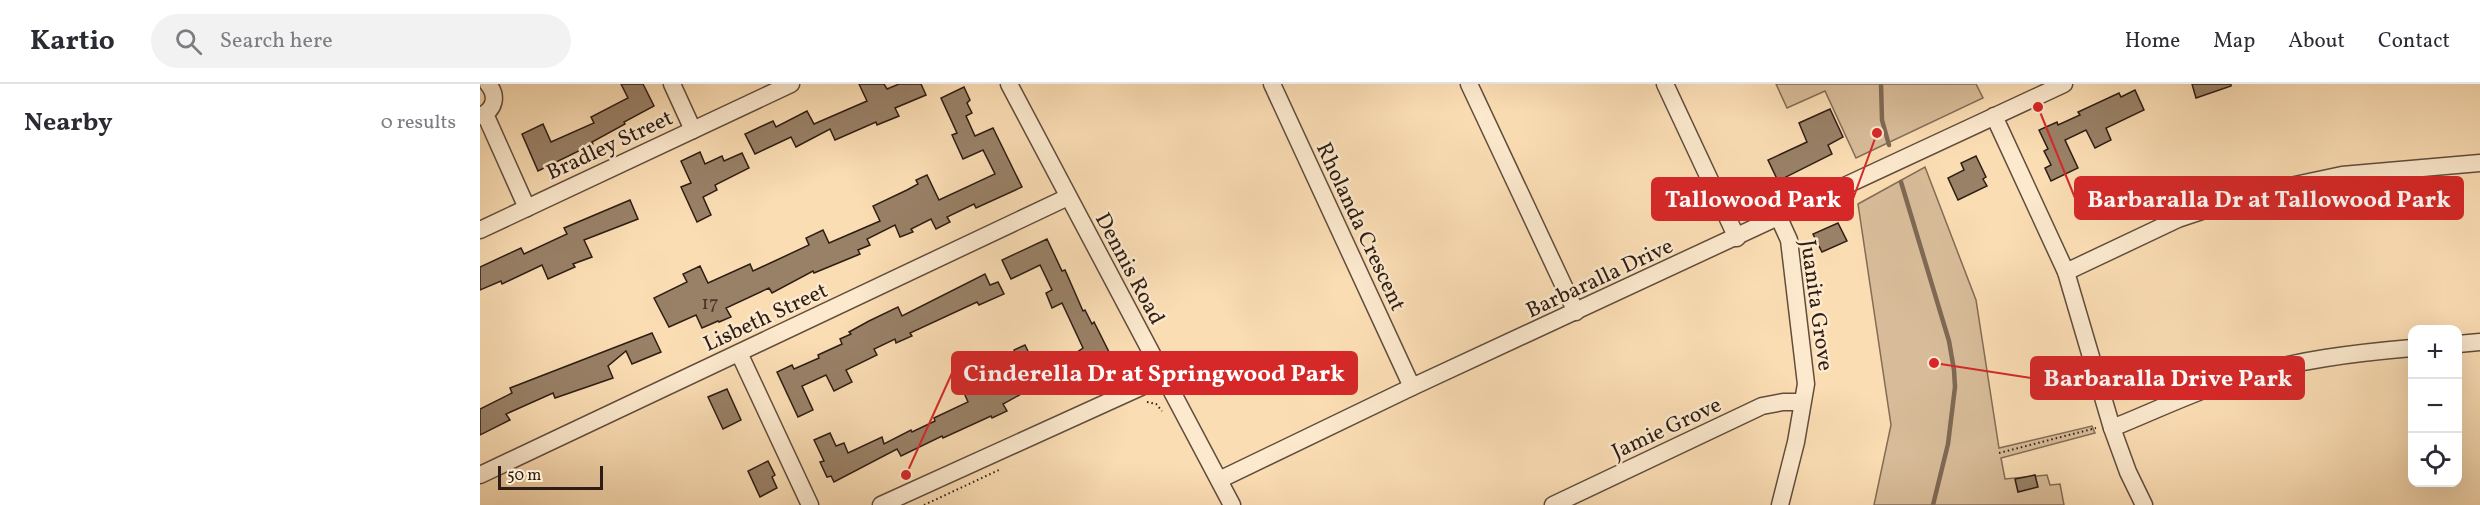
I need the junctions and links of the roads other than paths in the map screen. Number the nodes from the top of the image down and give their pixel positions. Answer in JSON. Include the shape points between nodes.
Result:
{"nodes":[{"id":1,"x":488,"y":84,"type":"edge"},
{"id":2,"x":672,"y":84,"type":"edge"},
{"id":3,"x":791,"y":84,"type":"edge"},
{"id":4,"x":1009,"y":84,"type":"edge"},
{"id":5,"x":1272,"y":84,"type":"edge"},
{"id":6,"x":1468,"y":84,"type":"edge"},
{"id":7,"x":1665,"y":84,"type":"edge"},
{"id":8,"x":2064,"y":84,"type":"edge"},
{"id":9,"x":482,"y":115,"type":"edge"},
{"id":10,"x":1994,"y":116,"type":"junction"},
{"id":11,"x":693,"y":130,"type":"junction"},
{"id":12,"x":2480,"y":163,"type":"edge"},
{"id":13,"x":1068,"y":197,"type":"junction"},
{"id":14,"x":527,"y":208,"type":"junction"},
{"id":15,"x":1779,"y":218,"type":"junction"},
{"id":16,"x":480,"y":230,"type":"edge"},
{"id":17,"x":1737,"y":238,"type":"junction"},
{"id":18,"x":2067,"y":272,"type":"junction"},
{"id":19,"x":1576,"y":312,"type":"junction"},
{"id":20,"x":2480,"y":342,"type":"edge"},
{"id":21,"x":2462,"y":344,"type":"edge"},
{"id":22,"x":2408,"y":348,"type":"edge"},
{"id":23,"x":739,"y":353,"type":"junction"},
{"id":24,"x":1163,"y":377,"type":"junction"},
{"id":25,"x":1412,"y":387,"type":"junction"},
{"id":26,"x":1802,"y":402,"type":"junction"},
{"id":27,"x":2104,"y":428,"type":"junction"},
{"id":28,"x":480,"y":475,"type":"edge"},
{"id":29,"x":1219,"y":480,"type":"junction"},
{"id":30,"x":810,"y":505,"type":"edge"},
{"id":31,"x":881,"y":505,"type":"edge"},
{"id":32,"x":1232,"y":505,"type":"edge"},
{"id":33,"x":1553,"y":505,"type":"edge"},
{"id":34,"x":1780,"y":505,"type":"edge"},
{"id":35,"x":2144,"y":505,"type":"edge"}],
"edges":[{"from":1,"to":9,"type":"street","via":[[494,100]]},
{"from":2,"to":11,"type":"street"},
{"from":3,"to":11,"type":"street","name":"Bradley Street"},
{"from":4,"to":13,"type":"street","name":"Dennis Road"},
{"from":5,"to":25,"type":"street","name":"Rholanda Crescent"},
{"from":6,"to":19,"type":"street"},
{"from":7,"to":17,"type":"street"},
{"from":8,"to":10,"type":"street","name":"Barbaralla Drive"},
{"from":9,"to":14,"type":"street"},
{"from":10,"to":15,"type":"street","name":"Barbaralla Drive"},
{"from":10,"to":18,"type":"street"},
{"from":11,"to":14,"type":"street","name":"Bradley Street"},
{"from":12,"to":18,"type":"street","via":[[2342,175],[2253,194],[2178,219]]},
{"from":13,"to":23,"type":"street","name":"Lisbeth Street"},
{"from":13,"to":24,"type":"street","name":"Dennis Road"},
{"from":14,"to":16,"type":"street","name":"Bradley Street"},
{"from":15,"to":17,"type":"street","name":"Barbaralla Drive"},
{"from":15,"to":26,"type":"street","name":"Juanita Grove","via":[[1789,240],[1806,384]]},
{"from":17,"to":19,"type":"street","name":"Barbaralla Drive"},
{"from":18,"to":27,"type":"street"},
{"from":19,"to":25,"type":"street","name":"Barbaralla Drive"},
{"from":20,"to":21,"type":"street"},
{"from":22,"to":27,"type":"street","via":[[2347,354],[2262,372]]},
{"from":23,"to":28,"type":"street","name":"Lisbeth Street"},
{"from":23,"to":30,"type":"street"},
{"from":24,"to":29,"type":"street","name":"Dennis Road"},
{"from":24,"to":31,"type":"street"},
{"from":25,"to":29,"type":"street","name":"Barbaralla Drive"},
{"from":26,"to":33,"type":"street","name":"Jamie Grove","via":[[1762,406]]},
{"from":26,"to":34,"type":"street","name":"Juanita Grove"},
{"from":27,"to":35,"type":"street"},
{"from":29,"to":32,"type":"street","name":"Dennis Road"}]}
